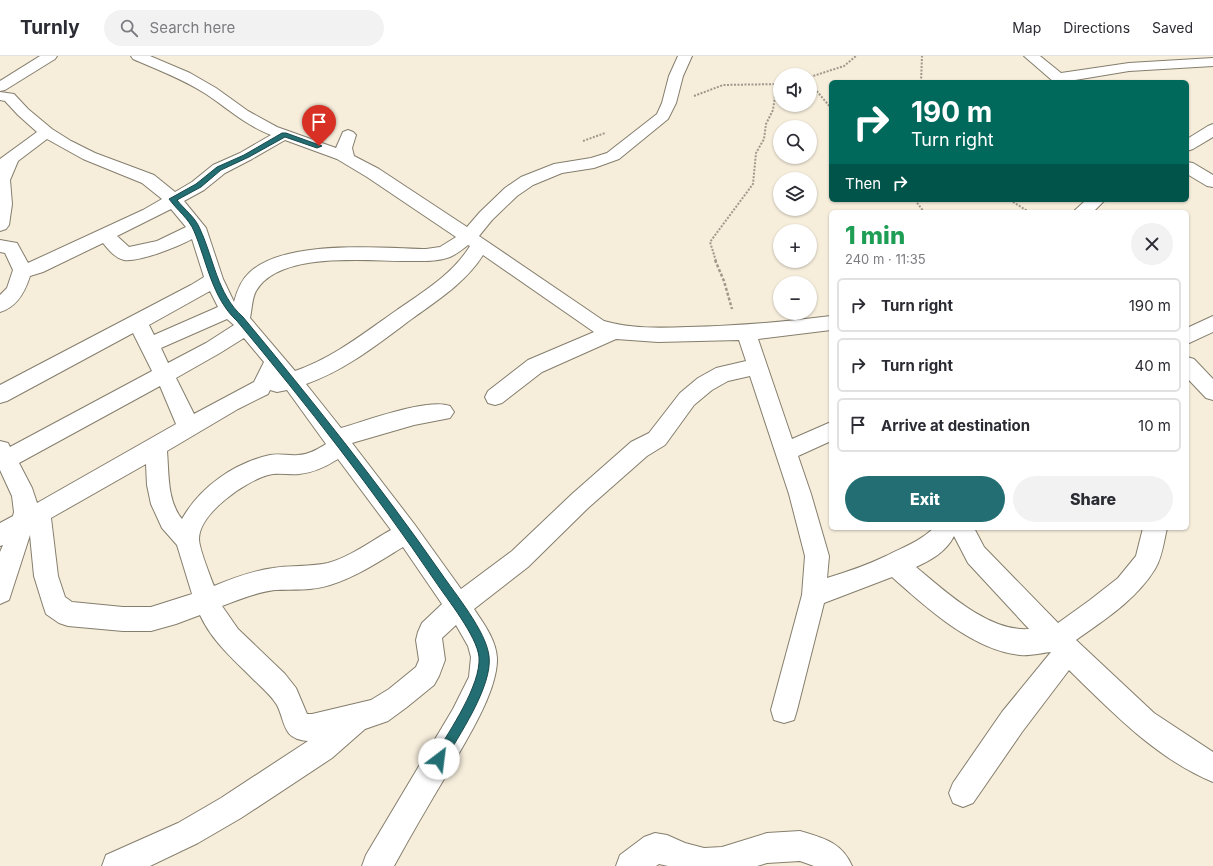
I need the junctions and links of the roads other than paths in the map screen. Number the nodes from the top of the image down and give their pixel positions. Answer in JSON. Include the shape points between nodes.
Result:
{"nodes":[{"id":1,"x":50,"y":56,"type":"edge"},
{"id":2,"x":138,"y":56,"type":"edge"},
{"id":3,"x":685,"y":56,"type":"edge"},
{"id":4,"x":1031,"y":56,"type":"edge"},
{"id":5,"x":1115,"y":56,"type":"edge"},
{"id":6,"x":1213,"y":62,"type":"edge"},
{"id":7,"x":1129,"y":67,"type":"junction"},
{"id":8,"x":1060,"y":80,"type":"edge"},
{"id":9,"x":1137,"y":80,"type":"edge"},
{"id":10,"x":0,"y":87,"type":"edge"},
{"id":11,"x":0,"y":96,"type":"edge"},
{"id":12,"x":47,"y":132,"type":"junction"},
{"id":13,"x":284,"y":134,"type":"junction"},
{"id":14,"x":348,"y":135,"type":"dead end"},
{"id":15,"x":1209,"y":136,"type":"edge"},
{"id":16,"x":1189,"y":145,"type":"edge"},
{"id":17,"x":347,"y":158,"type":"junction"},
{"id":18,"x":5,"y":163,"type":"edge"},
{"id":19,"x":1189,"y":168,"type":"edge"},
{"id":20,"x":1213,"y":182,"type":"edge"},
{"id":21,"x":173,"y":199,"type":"junction"},
{"id":22,"x":0,"y":225,"type":"edge"},
{"id":23,"x":197,"y":228,"type":"junction"},
{"id":24,"x":105,"y":234,"type":"junction"},
{"id":25,"x":474,"y":241,"type":"junction"},
{"id":26,"x":0,"y":246,"type":"edge"},
{"id":27,"x":22,"y":270,"type":"junction"},
{"id":28,"x":214,"y":279,"type":"junction"},
{"id":29,"x":0,"y":305,"type":"edge"},
{"id":30,"x":238,"y":319,"type":"junction"},
{"id":31,"x":137,"y":321,"type":"junction"},
{"id":32,"x":829,"y":323,"type":"edge"},
{"id":33,"x":1213,"y":323,"type":"edge"},
{"id":34,"x":613,"y":332,"type":"junction"},
{"id":35,"x":744,"y":333,"type":"junction"},
{"id":36,"x":1189,"y":336,"type":"edge"},
{"id":37,"x":149,"y":346,"type":"junction"},
{"id":38,"x":274,"y":360,"type":"junction"},
{"id":39,"x":757,"y":367,"type":"junction"},
{"id":40,"x":1189,"y":367,"type":"edge"},
{"id":41,"x":164,"y":375,"type":"junction"},
{"id":42,"x":290,"y":382,"type":"junction"},
{"id":43,"x":260,"y":388,"type":"junction"},
{"id":44,"x":1213,"y":392,"type":"edge"},
{"id":45,"x":0,"y":395,"type":"edge"},
{"id":46,"x":495,"y":397,"type":"dead end"},
{"id":47,"x":442,"y":412,"type":"dead end"},
{"id":48,"x":188,"y":427,"type":"junction"},
{"id":49,"x":829,"y":432,"type":"edge"},
{"id":50,"x":338,"y":443,"type":"junction"},
{"id":51,"x":156,"y":447,"type":"junction"},
{"id":52,"x":785,"y":452,"type":"junction"},
{"id":53,"x":2,"y":455,"type":"edge"},
{"id":54,"x":30,"y":518,"type":"junction"},
{"id":55,"x":945,"y":530,"type":"edge"},
{"id":56,"x":963,"y":530,"type":"edge"},
{"id":57,"x":1155,"y":530,"type":"edge"},
{"id":58,"x":407,"y":533,"type":"junction"},
{"id":59,"x":0,"y":535,"type":"edge"},
{"id":60,"x":187,"y":539,"type":"junction"},
{"id":61,"x":894,"y":564,"type":"junction"},
{"id":62,"x":0,"y":592,"type":"edge"},
{"id":63,"x":814,"y":595,"type":"junction"},
{"id":64,"x":206,"y":601,"type":"junction"},
{"id":65,"x":458,"y":606,"type":"junction"},
{"id":66,"x":1062,"y":645,"type":"junction"},
{"id":67,"x":784,"y":710,"type":"dead end"},
{"id":68,"x":361,"y":717,"type":"junction"},
{"id":69,"x":1213,"y":768,"type":"edge"},
{"id":70,"x":963,"y":794,"type":"dead end"},
{"id":71,"x":117,"y":866,"type":"edge"},
{"id":72,"x":377,"y":866,"type":"edge"},
{"id":73,"x":631,"y":866,"type":"edge"},
{"id":74,"x":837,"y":866,"type":"edge"}],
"edges":[{"from":1,"to":10,"type":"street"},
{"from":2,"to":13,"type":"street","via":[[185,76],[211,90],[243,114]]},
{"from":3,"to":25,"type":"street","via":[[663,116],[613,156],[560,168],[527,181],[511,192],[486,216]]},
{"from":4,"to":8,"type":"street"},
{"from":5,"to":7,"type":"street"},
{"from":6,"to":7,"type":"street"},
{"from":7,"to":8,"type":"street"},
{"from":7,"to":9,"type":"street"},
{"from":11,"to":12,"type":"street","via":[[9,98]]},
{"from":12,"to":18,"type":"street"},
{"from":12,"to":21,"type":"street","via":[[90,156],[148,179]]},
{"from":13,"to":17,"type":"street"},
{"from":13,"to":21,"type":"street","via":[[219,169],[198,186]]},
{"from":14,"to":17,"type":"street","via":[[344,148]]},
{"from":15,"to":16,"type":"street"},
{"from":17,"to":25,"type":"street"},
{"from":18,"to":22,"type":"street","via":[[2,180],[4,204]]},
{"from":19,"to":20,"type":"street"},
{"from":21,"to":23,"type":"street"},
{"from":21,"to":24,"type":"street","via":[[149,214]]},
{"from":23,"to":24,"type":"street","via":[[171,243],[126,254],[116,248]]},
{"from":23,"to":28,"type":"street"},
{"from":24,"to":27,"type":"street","via":[[37,267]]},
{"from":25,"to":30,"type":"street","via":[[445,252],[426,255],[326,254],[295,258],[256,277],[246,291]]},
{"from":25,"to":34,"type":"street","via":[[597,326]]},
{"from":25,"to":42,"type":"street","via":[[474,252],[470,261],[457,274],[347,356],[320,371]]},
{"from":26,"to":27,"type":"street","via":[[11,247]]},
{"from":27,"to":29,"type":"street","via":[[16,291]]},
{"from":28,"to":30,"type":"street"},
{"from":28,"to":31,"type":"street"},
{"from":30,"to":37,"type":"street"},
{"from":30,"to":38,"type":"street"},
{"from":30,"to":41,"type":"street","via":[[213,348]]},
{"from":31,"to":37,"type":"street"},
{"from":31,"to":45,"type":"street"},
{"from":32,"to":35,"type":"street"},
{"from":33,"to":36,"type":"street"},
{"from":34,"to":35,"type":"street","via":[[646,335]]},
{"from":34,"to":46,"type":"street","via":[[535,366]]},
{"from":35,"to":39,"type":"street"},
{"from":37,"to":41,"type":"street"},
{"from":38,"to":42,"type":"street"},
{"from":38,"to":43,"type":"street"},
{"from":39,"to":52,"type":"street"},
{"from":39,"to":65,"type":"street","via":[[723,374],[705,384],[687,400],[657,439],[639,449],[520,559]]},
{"from":40,"to":44,"type":"street"},
{"from":41,"to":48,"type":"street"},
{"from":41,"to":53,"type":"street"},
{"from":42,"to":43,"type":"street"},
{"from":42,"to":50,"type":"street","via":[[303,395]]},
{"from":43,"to":48,"type":"street"},
{"from":47,"to":50,"type":"street","via":[[414,416]]},
{"from":48,"to":51,"type":"street"},
{"from":49,"to":52,"type":"street"},
{"from":50,"to":58,"type":"street"},
{"from":50,"to":60,"type":"street","via":[[309,463],[297,466],[269,465],[228,484],[195,518],[188,530]]},
{"from":51,"to":54,"type":"street"},
{"from":51,"to":60,"type":"street","via":[[164,510],[170,522]]},
{"from":52,"to":63,"type":"street","via":[[817,556]]},
{"from":53,"to":54,"type":"street","via":[[23,492],[26,512]]},
{"from":54,"to":59,"type":"street"},
{"from":54,"to":62,"type":"street"},
{"from":54,"to":64,"type":"street","via":[[55,605],[68,614],[151,619]]},
{"from":55,"to":61,"type":"street","via":[[930,547]]},
{"from":56,"to":66,"type":"street","via":[[976,555]]},
{"from":57,"to":66,"type":"street","via":[[1147,561],[1127,586]]},
{"from":58,"to":64,"type":"street","via":[[353,564],[329,574],[273,579],[241,587]]},
{"from":58,"to":65,"type":"street"},
{"from":60,"to":64,"type":"street"},
{"from":61,"to":63,"type":"street"},
{"from":61,"to":66,"type":"street","via":[[945,607],[982,630],[1004,639]]},
{"from":63,"to":67,"type":"street"},
{"from":64,"to":68,"type":"street","via":[[216,621],[229,638],[287,697],[296,722],[302,727],[312,728]]},
{"from":65,"to":68,"type":"street","via":[[431,632],[428,640],[432,660],[425,676],[378,711]]},
{"from":65,"to":72,"type":"street","via":[[480,641],[484,657],[482,679],[463,719]]},
{"from":66,"to":69,"type":"street","via":[[1144,723]]},
{"from":66,"to":70,"type":"street"},
{"from":68,"to":71,"type":"street","via":[[322,748],[231,808],[188,833]]},
{"from":73,"to":74,"type":"street","via":[[655,848],[704,863],[722,862],[767,848],[800,846],[822,853]]}]}
